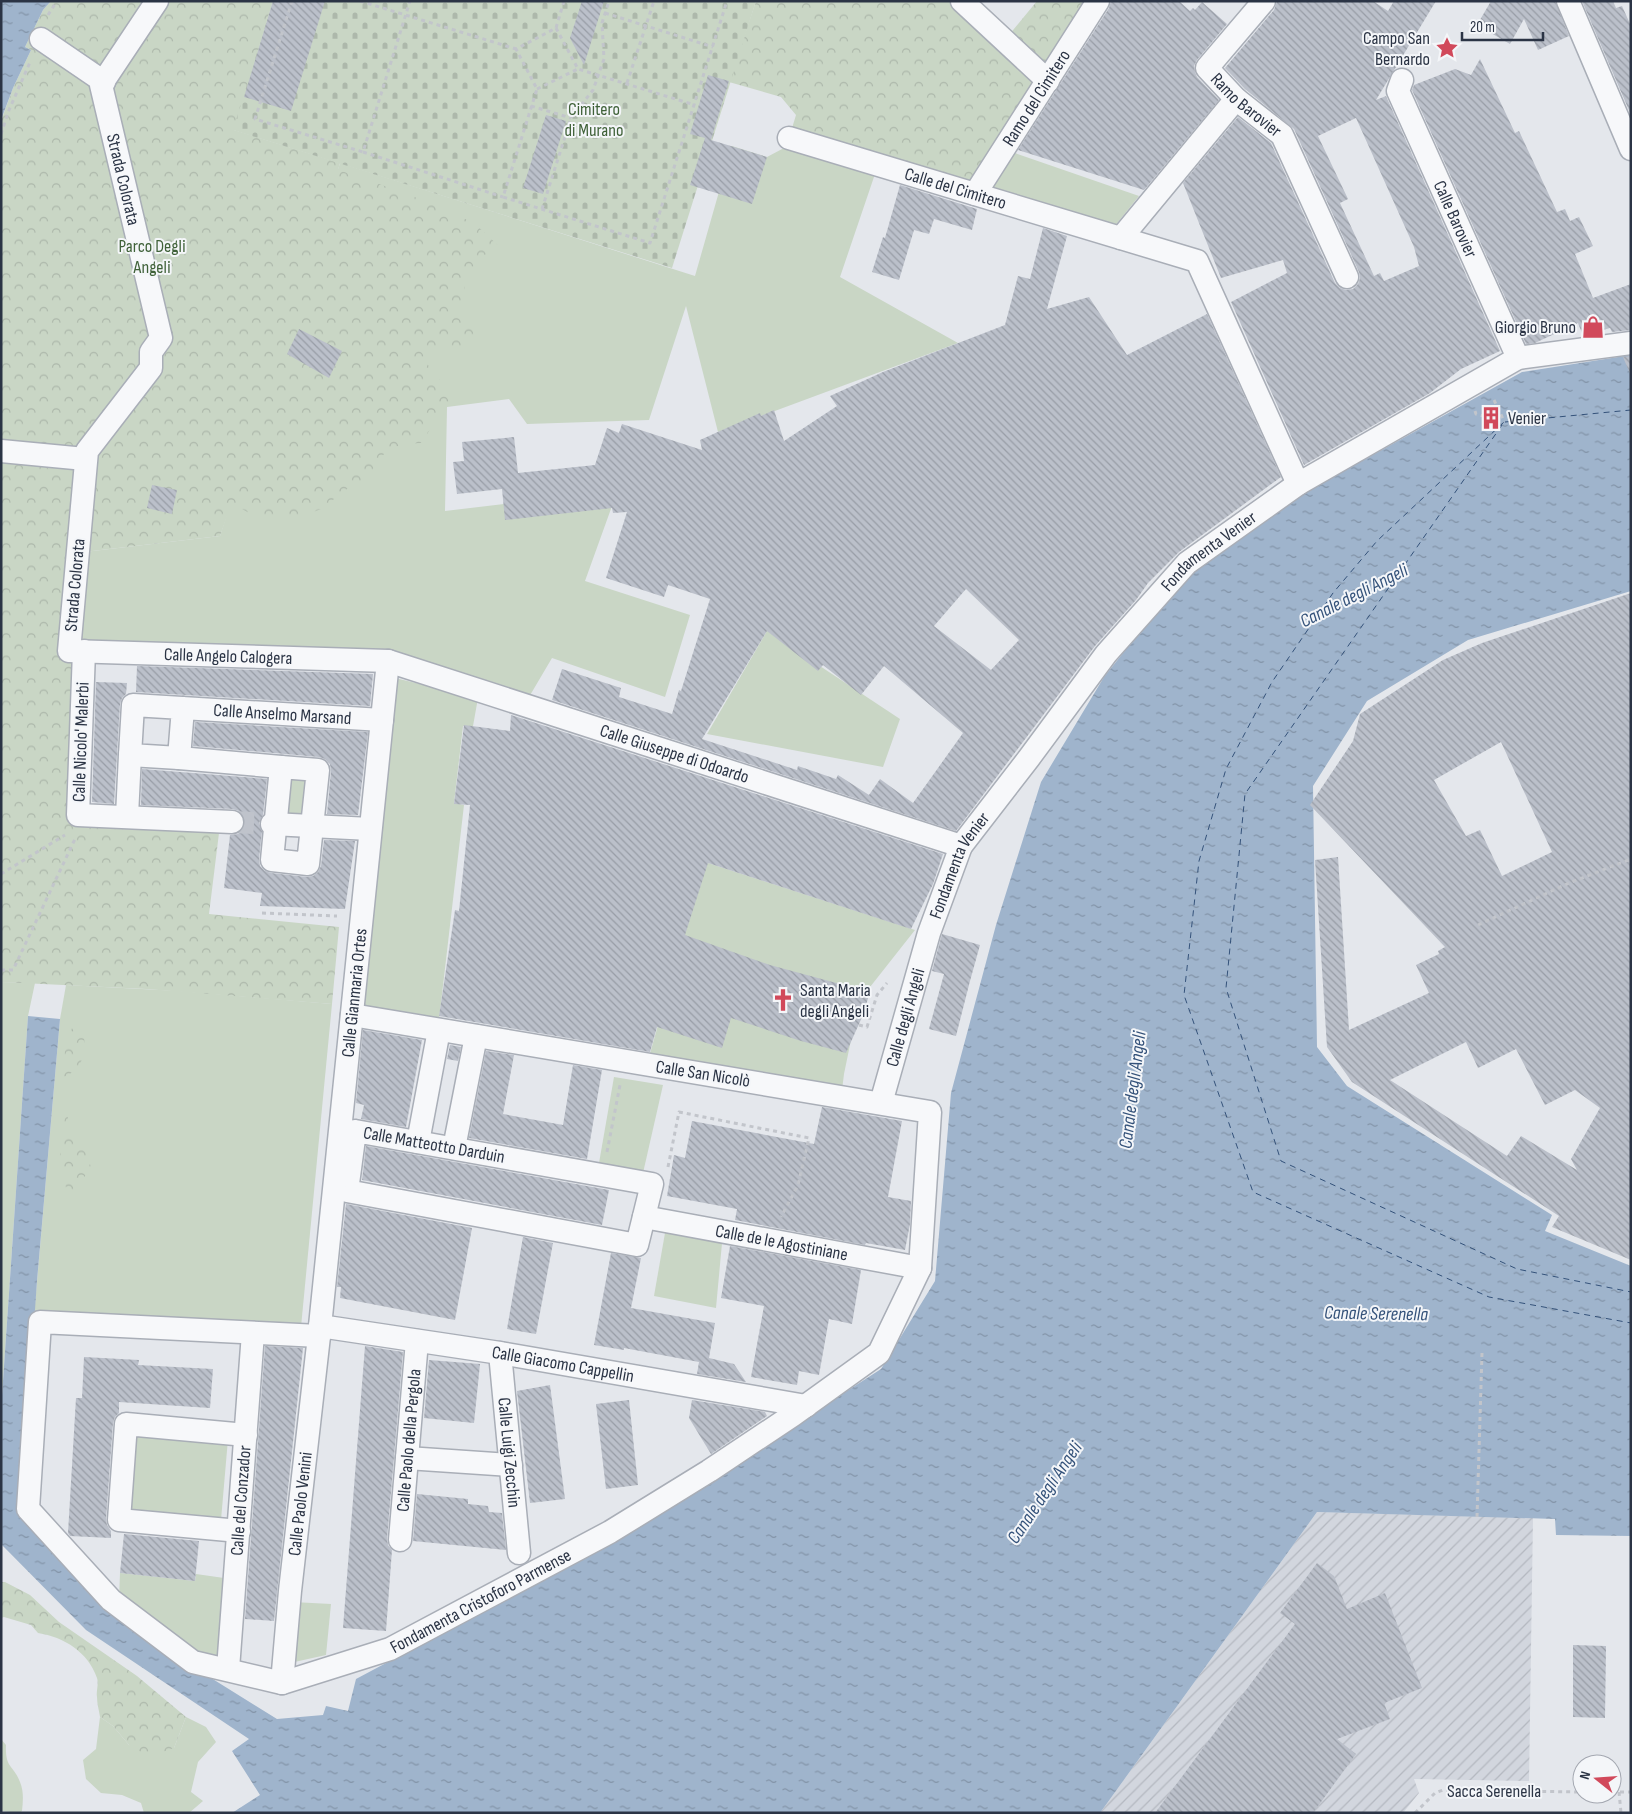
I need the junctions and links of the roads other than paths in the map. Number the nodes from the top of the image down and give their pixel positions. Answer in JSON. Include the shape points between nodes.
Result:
{"nodes":[{"id":1,"x":157,"y":1,"type":"edge"},
{"id":2,"x":962,"y":1,"type":"edge"},
{"id":3,"x":1098,"y":1,"type":"edge"},
{"id":4,"x":1264,"y":1,"type":"edge"},
{"id":5,"x":1568,"y":1,"type":"edge"},
{"id":6,"x":41,"y":39,"type":"road end"},
{"id":7,"x":1402,"y":80,"type":"dead end"},
{"id":8,"x":1048,"y":81,"type":"junction"},
{"id":9,"x":104,"y":82,"type":"junction"},
{"id":10,"x":1236,"y":99,"type":"junction"},
{"id":11,"x":789,"y":138,"type":"dead end"},
{"id":12,"x":1631,"y":149,"type":"edge"},
{"id":13,"x":975,"y":194,"type":"junction"},
{"id":14,"x":1121,"y":238,"type":"junction"},
{"id":15,"x":1347,"y":277,"type":"dead end"},
{"id":16,"x":1631,"y":343,"type":"edge"},
{"id":17,"x":1518,"y":358,"type":"junction"},
{"id":18,"x":1,"y":451,"type":"edge"},
{"id":19,"x":85,"y":459,"type":"junction"},
{"id":20,"x":1298,"y":484,"type":"junction"},
{"id":21,"x":77,"y":651,"type":"junction"},
{"id":22,"x":388,"y":661,"type":"junction"},
{"id":23,"x":182,"y":708,"type":"junction"},
{"id":24,"x":382,"y":720,"type":"junction"},
{"id":25,"x":130,"y":756,"type":"junction"},
{"id":26,"x":179,"y":758,"type":"junction"},
{"id":27,"x":281,"y":766,"type":"junction"},
{"id":28,"x":127,"y":816,"type":"junction"},
{"id":29,"x":232,"y":822,"type":"tunnel mouth"},
{"id":30,"x":274,"y":824,"type":"junction"},
{"id":31,"x":312,"y":826,"type":"junction"},
{"id":32,"x":370,"y":829,"type":"junction"},
{"id":33,"x":961,"y":846,"type":"junction"},
{"id":34,"x":929,"y":933,"type":"joint"},
{"id":35,"x":352,"y":1015,"type":"junction"},
{"id":36,"x":439,"y":1030,"type":"junction"},
{"id":37,"x":476,"y":1036,"type":"junction"},
{"id":38,"x":880,"y":1103,"type":"junction"},
{"id":39,"x":930,"y":1112,"type":"joint"},
{"id":40,"x":418,"y":1142,"type":"junction"},
{"id":41,"x":454,"y":1148,"type":"junction"},
{"id":42,"x":644,"y":1217,"type":"junction"},
{"id":43,"x":920,"y":1268,"type":"junction"},
{"id":44,"x":319,"y":1331,"type":"junction"},
{"id":45,"x":253,"y":1333,"type":"junction"},
{"id":46,"x":417,"y":1340,"type":"junction"},
{"id":47,"x":500,"y":1353,"type":"junction"},
{"id":48,"x":806,"y":1406,"type":"junction"},
{"id":49,"x":246,"y":1435,"type":"junction"},
{"id":50,"x":407,"y":1458,"type":"junction"},
{"id":51,"x":511,"y":1465,"type":"junction"},
{"id":52,"x":239,"y":1531,"type":"junction"},
{"id":53,"x":400,"y":1540,"type":"dead end"},
{"id":54,"x":519,"y":1553,"type":"dead end"},
{"id":55,"x":228,"y":1669,"type":"junction"},
{"id":56,"x":282,"y":1682,"type":"junction"}],
"edges":[{"from":1,"to":9,"type":"street"},
{"from":2,"to":8,"type":"street"},
{"from":3,"to":8,"type":"street","name":"Ramo del Cimitero"},
{"from":4,"to":10,"type":"street","name":"Ramo Barovier","via":[[1207,68]]},
{"from":5,"to":12,"type":"street"},
{"from":6,"to":9,"type":"street"},
{"from":7,"to":17,"type":"street","name":"Calle Barovier","via":[[1398,91]]},
{"from":8,"to":13,"type":"street","name":"Ramo del Cimitero"},
{"from":9,"to":19,"type":"street","name":"Strada Colorata","via":[[101,85],[105,103],[161,338],[151,352],[151,368],[87,451]]},
{"from":10,"to":14,"type":"street"},
{"from":10,"to":15,"type":"street","name":"Ramo Barovier","via":[[1282,135]]},
{"from":11,"to":13,"type":"street","name":"Calle del Cimitero"},
{"from":13,"to":14,"type":"street","name":"Calle del Cimitero"},
{"from":14,"to":20,"type":"street","name":"Calle del Cimitero","via":[[1197,261]]},
{"from":16,"to":17,"type":"street","name":"Fondamenta Venier"},
{"from":17,"to":20,"type":"street","name":"Fondamenta Venier"},
{"from":18,"to":19,"type":"street"},
{"from":19,"to":21,"type":"street","name":"Strada Colorata"},
{"from":20,"to":33,"type":"street","name":"Fondamenta Venier","via":[[1187,563],[1106,654]]},
{"from":21,"to":22,"type":"street","name":"Calle Angelo Calogera"},
{"from":21,"to":28,"type":"street","name":"Calle Nicolo' Malerbi","via":[[78,815]]},
{"from":22,"to":24,"type":"street","name":"Calle Gianmaria Ortes"},
{"from":22,"to":33,"type":"street","name":"Calle Giuseppe di Odoardo"},
{"from":23,"to":24,"type":"street","name":"Calle Anselmo Marsand"},
{"from":23,"to":25,"type":"street","name":"Calle Anselmo Marsand","via":[[134,705]]},
{"from":23,"to":26,"type":"street"},
{"from":24,"to":32,"type":"street","name":"Calle Gianmaria Ortes"},
{"from":25,"to":26,"type":"street"},
{"from":25,"to":28,"type":"street"},
{"from":26,"to":27,"type":"street"},
{"from":27,"to":30,"type":"street"},
{"from":27,"to":31,"type":"street","via":[[318,770]]},
{"from":28,"to":29,"type":"street","name":"Calle Nicolo' Malerbi"},
{"from":30,"to":31,"type":"street"},
{"from":30,"to":31,"type":"street","via":[[272,860],[308,864]]},
{"from":31,"to":32,"type":"street"},
{"from":32,"to":35,"type":"street","name":"Calle Gianmaria Ortes"},
{"from":33,"to":34,"type":"street","name":"Fondamenta Venier"},
{"from":34,"to":38,"type":"street","name":"Calle degli Angeli"},
{"from":35,"to":36,"type":"street","name":"Calle San Nicolò"},
{"from":35,"to":44,"type":"street","name":"Calle Gianmaria Ortes"},
{"from":36,"to":37,"type":"street","name":"Calle San Nicolò"},
{"from":36,"to":40,"type":"street"},
{"from":37,"to":38,"type":"street","name":"Calle San Nicolò"},
{"from":37,"to":41,"type":"street"},
{"from":38,"to":39,"type":"street","name":"Calle San Nicolò"},
{"from":39,"to":43,"type":"street","name":"Fondamenta Cristoforo Parmense"},
{"from":40,"to":41,"type":"street","name":"Calle Matteotto Darduin"},
{"from":40,"to":42,"type":"street","name":"Calle Matteotto Darduin","via":[[354,1131],[347,1191],[637,1245]]},
{"from":41,"to":42,"type":"street","name":"Calle Matteotto Darduin","via":[[652,1184]]},
{"from":42,"to":43,"type":"street","name":"Calle de le Agostiniane"},
{"from":43,"to":48,"type":"street","name":"Fondamenta Cristoforo Parmense","via":[[879,1352]]},
{"from":44,"to":45,"type":"street"},
{"from":44,"to":46,"type":"street","name":"Calle Giacomo Cappellin"},
{"from":44,"to":56,"type":"street","name":"Calle Paolo Venini"},
{"from":45,"to":49,"type":"street","name":"Calle del Conzador"},
{"from":45,"to":55,"type":"street","via":[[40,1322],[28,1509],[111,1600],[193,1662]]},
{"from":46,"to":47,"type":"street","name":"Calle Giacomo Cappellin"},
{"from":46,"to":50,"type":"street","name":"Calle Paolo della Pergola"},
{"from":47,"to":48,"type":"street","name":"Calle Giacomo Cappellin"},
{"from":47,"to":51,"type":"street","name":"Calle Luigi Zecchin"},
{"from":48,"to":56,"type":"street","name":"Fondamenta Cristoforo Parmense","via":[[709,1471],[538,1572],[390,1649]]},
{"from":49,"to":52,"type":"street","name":"Calle del Conzador"},
{"from":49,"to":52,"type":"street","via":[[126,1424],[119,1520]]},
{"from":50,"to":51,"type":"street"},
{"from":50,"to":53,"type":"street","name":"Calle Paolo della Pergola"},
{"from":51,"to":54,"type":"street","name":"Calle Luigi Zecchin"},
{"from":52,"to":55,"type":"street","name":"Calle del Conzador"},
{"from":55,"to":56,"type":"street"}]}
